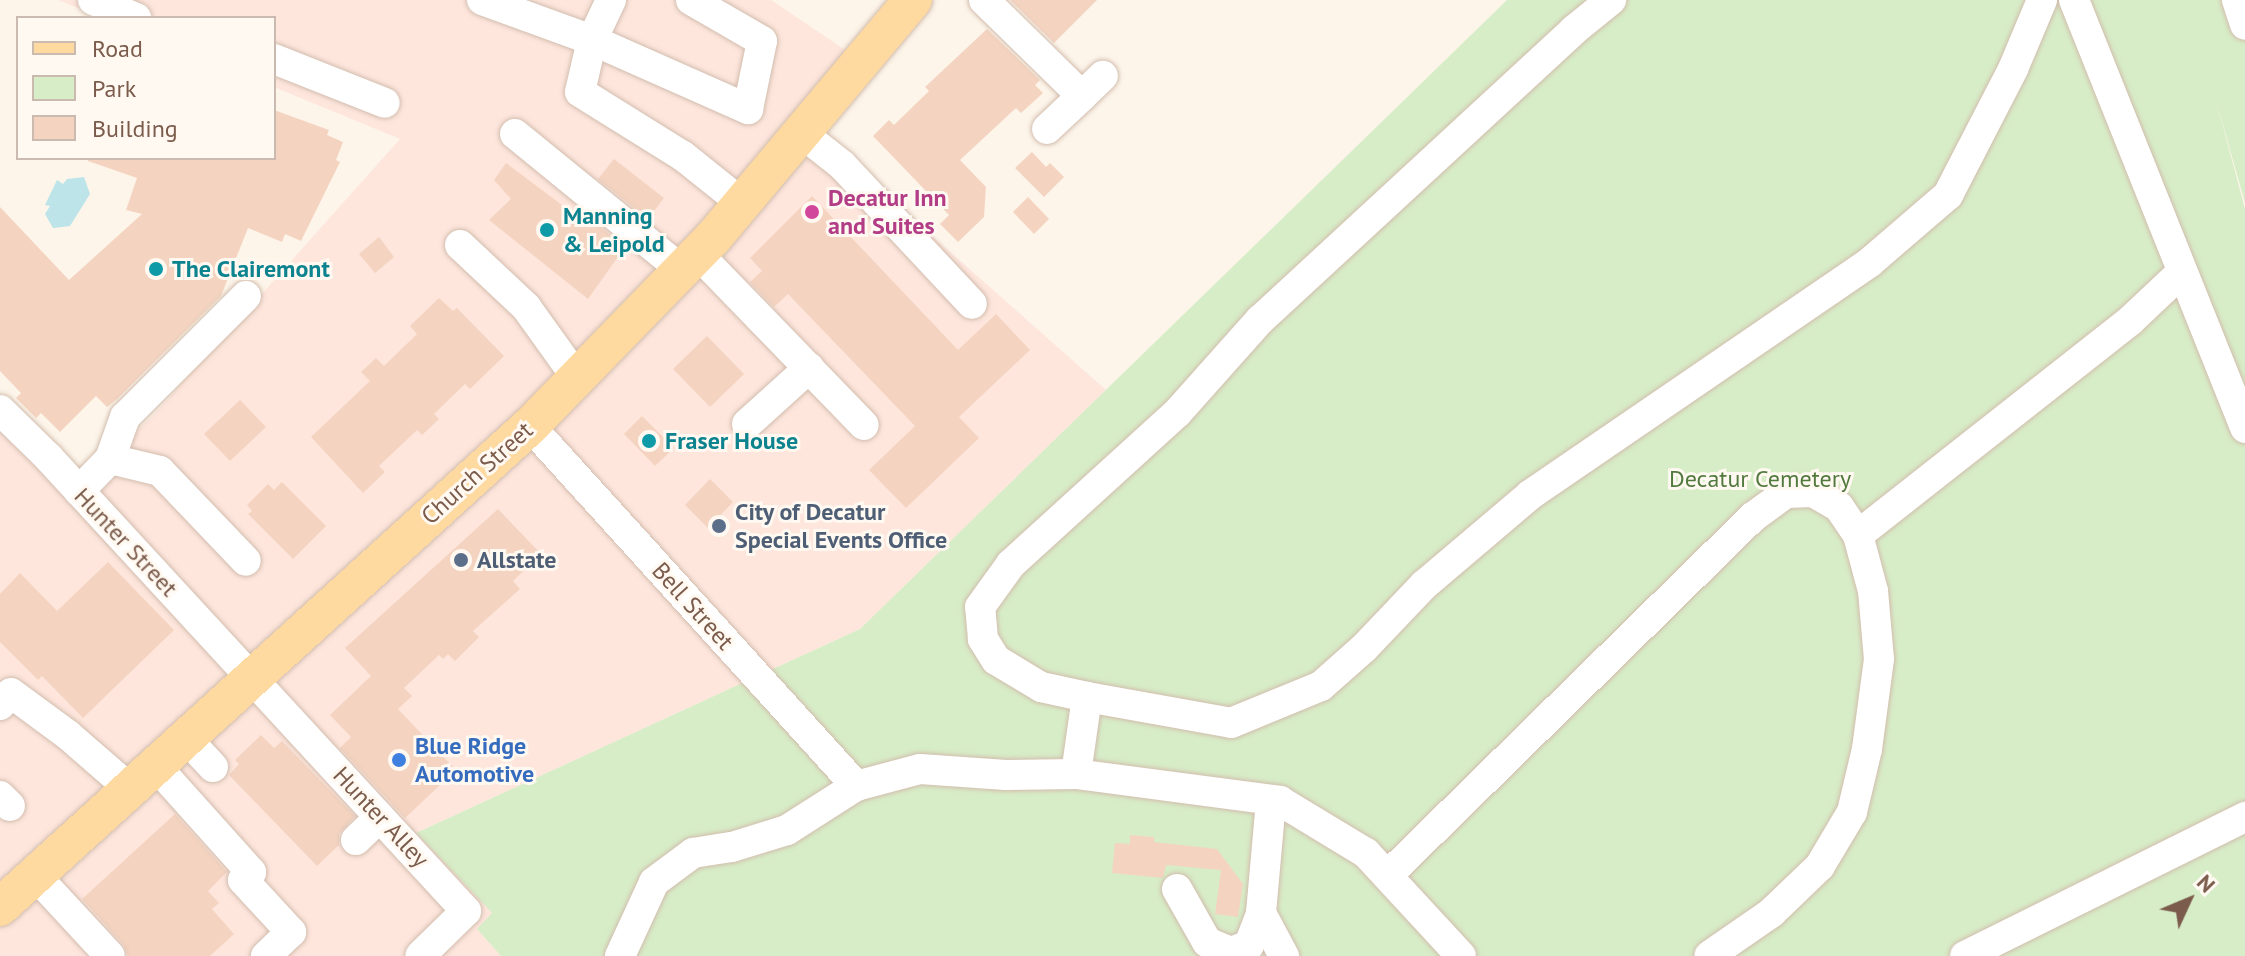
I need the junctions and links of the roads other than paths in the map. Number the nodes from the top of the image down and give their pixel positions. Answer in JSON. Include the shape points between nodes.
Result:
{"nodes":[{"id":1,"x":93,"y":0,"type":"edge"},
{"id":2,"x":482,"y":0,"type":"edge"},
{"id":3,"x":611,"y":0,"type":"edge"},
{"id":4,"x":691,"y":0,"type":"edge"},
{"id":5,"x":913,"y":0,"type":"edge"},
{"id":6,"x":984,"y":0,"type":"edge"},
{"id":7,"x":1611,"y":0,"type":"edge"},
{"id":8,"x":2042,"y":0,"type":"edge"},
{"id":9,"x":2074,"y":0,"type":"edge"},
{"id":10,"x":2237,"y":0,"type":"edge"},
{"id":11,"x":131,"y":16,"type":"edge"},
{"id":12,"x":2245,"y":25,"type":"edge"},
{"id":13,"x":592,"y":40,"type":"junction"},
{"id":14,"x":276,"y":60,"type":"edge"},
{"id":15,"x":385,"y":103,"type":"dead end"},
{"id":16,"x":1047,"y":129,"type":"dead end"},
{"id":17,"x":515,"y":134,"type":"dead end"},
{"id":18,"x":804,"y":135,"type":"junction"},
{"id":19,"x":743,"y":204,"type":"junction"},
{"id":20,"x":460,"y":245,"type":"dead end"},
{"id":21,"x":690,"y":262,"type":"junction"},
{"id":22,"x":2182,"y":272,"type":"junction"},
{"id":23,"x":246,"y":296,"type":"dead end"},
{"id":24,"x":972,"y":304,"type":"dead end"},
{"id":25,"x":809,"y":368,"type":"junction"},
{"id":26,"x":577,"y":378,"type":"junction"},
{"id":27,"x":0,"y":410,"type":"edge"},
{"id":28,"x":747,"y":424,"type":"dead end"},
{"id":29,"x":864,"y":425,"type":"dead end"},
{"id":30,"x":530,"y":426,"type":"junction"},
{"id":31,"x":2245,"y":428,"type":"edge"},
{"id":32,"x":110,"y":459,"type":"junction"},
{"id":33,"x":79,"y":491,"type":"junction"},
{"id":34,"x":1858,"y":535,"type":"junction"},
{"id":35,"x":246,"y":561,"type":"dead end"},
{"id":36,"x":251,"y":676,"type":"junction"},
{"id":37,"x":4,"y":693,"type":"edge"},
{"id":38,"x":1087,"y":697,"type":"junction"},
{"id":39,"x":185,"y":737,"type":"junction"},
{"id":40,"x":213,"y":767,"type":"dead end"},
{"id":41,"x":1076,"y":774,"type":"junction"},
{"id":42,"x":142,"y":776,"type":"junction"},
{"id":43,"x":856,"y":786,"type":"junction"},
{"id":44,"x":1271,"y":800,"type":"junction"},
{"id":45,"x":380,"y":817,"type":"junction"},
{"id":46,"x":2245,"y":817,"type":"edge"},
{"id":47,"x":356,"y":840,"type":"dead end"},
{"id":48,"x":35,"y":875,"type":"junction"},
{"id":49,"x":1388,"y":875,"type":"junction"},
{"id":50,"x":1177,"y":889,"type":"dead end"},
{"id":51,"x":0,"y":907,"type":"edge"},
{"id":52,"x":1261,"y":913,"type":"junction"},
{"id":53,"x":434,"y":951,"type":"edge"},
{"id":54,"x":110,"y":956,"type":"edge"},
{"id":55,"x":266,"y":956,"type":"edge"},
{"id":56,"x":620,"y":956,"type":"edge"},
{"id":57,"x":1284,"y":956,"type":"edge"},
{"id":58,"x":1461,"y":956,"type":"edge"},
{"id":59,"x":1709,"y":956,"type":"edge"},
{"id":60,"x":1965,"y":956,"type":"edge"}],
"edges":[{"from":1,"to":11,"type":"street"},
{"from":2,"to":13,"type":"street"},
{"from":3,"to":13,"type":"street"},
{"from":4,"to":13,"type":"street","via":[[762,41],[748,109]]},
{"from":5,"to":18,"type":"main road","name":"Church Street"},
{"from":6,"to":16,"type":"street","via":[[1092,86]]},
{"from":7,"to":38,"type":"street","via":[[1260,320],[1177,413],[1011,564],[980,607],[983,639],[996,660],[1016,675],[1041,687]]},
{"from":8,"to":38,"type":"street","via":[[1948,195],[1870,262],[1767,336],[1530,495],[1424,585],[1321,686],[1231,723]]},
{"from":9,"to":22,"type":"street"},
{"from":10,"to":12,"type":"street"},
{"from":13,"to":19,"type":"street","via":[[580,92],[683,156]]},
{"from":14,"to":15,"type":"street"},
{"from":17,"to":21,"type":"street"},
{"from":18,"to":19,"type":"main road","name":"Church Street"},
{"from":18,"to":24,"type":"street","via":[[842,165]]},
{"from":19,"to":21,"type":"main road","name":"Church Street"},
{"from":20,"to":26,"type":"street","via":[[526,307]]},
{"from":21,"to":25,"type":"street"},
{"from":21,"to":26,"type":"main road","name":"Church Street"},
{"from":22,"to":31,"type":"street"},
{"from":22,"to":34,"type":"street","via":[[2131,320]]},
{"from":23,"to":32,"type":"street","via":[[125,417]]},
{"from":25,"to":28,"type":"street"},
{"from":25,"to":29,"type":"street"},
{"from":26,"to":30,"type":"main road","name":"Church Street"},
{"from":27,"to":33,"type":"street","name":"Hunter Street"},
{"from":30,"to":36,"type":"main road","name":"Church Street"},
{"from":30,"to":43,"type":"street","name":"Bell Street"},
{"from":32,"to":33,"type":"street"},
{"from":32,"to":35,"type":"street","via":[[160,471]]},
{"from":33,"to":36,"type":"street","name":"Hunter Street"},
{"from":34,"to":49,"type":"street","via":[[1839,507],[1813,492],[1786,493],[1753,517]]},
{"from":34,"to":59,"type":"street","via":[[1873,591],[1879,659],[1877,694],[1852,812],[1820,866],[1771,913]]},
{"from":36,"to":39,"type":"main road","name":"Church Street"},
{"from":36,"to":45,"type":"street","name":"Hunter Alley"},
{"from":37,"to":42,"type":"street"},
{"from":38,"to":41,"type":"street"},
{"from":39,"to":40,"type":"street"},
{"from":39,"to":42,"type":"main road","name":"Church Street"},
{"from":41,"to":43,"type":"street","via":[[920,769]]},
{"from":41,"to":44,"type":"street"},
{"from":42,"to":48,"type":"main road","name":"Church Street"},
{"from":42,"to":55,"type":"street","via":[[251,872],[243,880],[291,932]]},
{"from":43,"to":56,"type":"street","via":[[787,830],[693,853],[654,882]]},
{"from":44,"to":49,"type":"street","via":[[1366,853]]},
{"from":44,"to":52,"type":"street"},
{"from":45,"to":47,"type":"street"},
{"from":45,"to":53,"type":"street","name":"Hunter Alley","via":[[466,911]]},
{"from":46,"to":60,"type":"street"},
{"from":48,"to":51,"type":"main road","name":"Church Street"},
{"from":48,"to":54,"type":"street"},
{"from":49,"to":58,"type":"street"},
{"from":50,"to":52,"type":"street","via":[[1207,942],[1231,952],[1249,945]]},
{"from":52,"to":57,"type":"street"}]}
